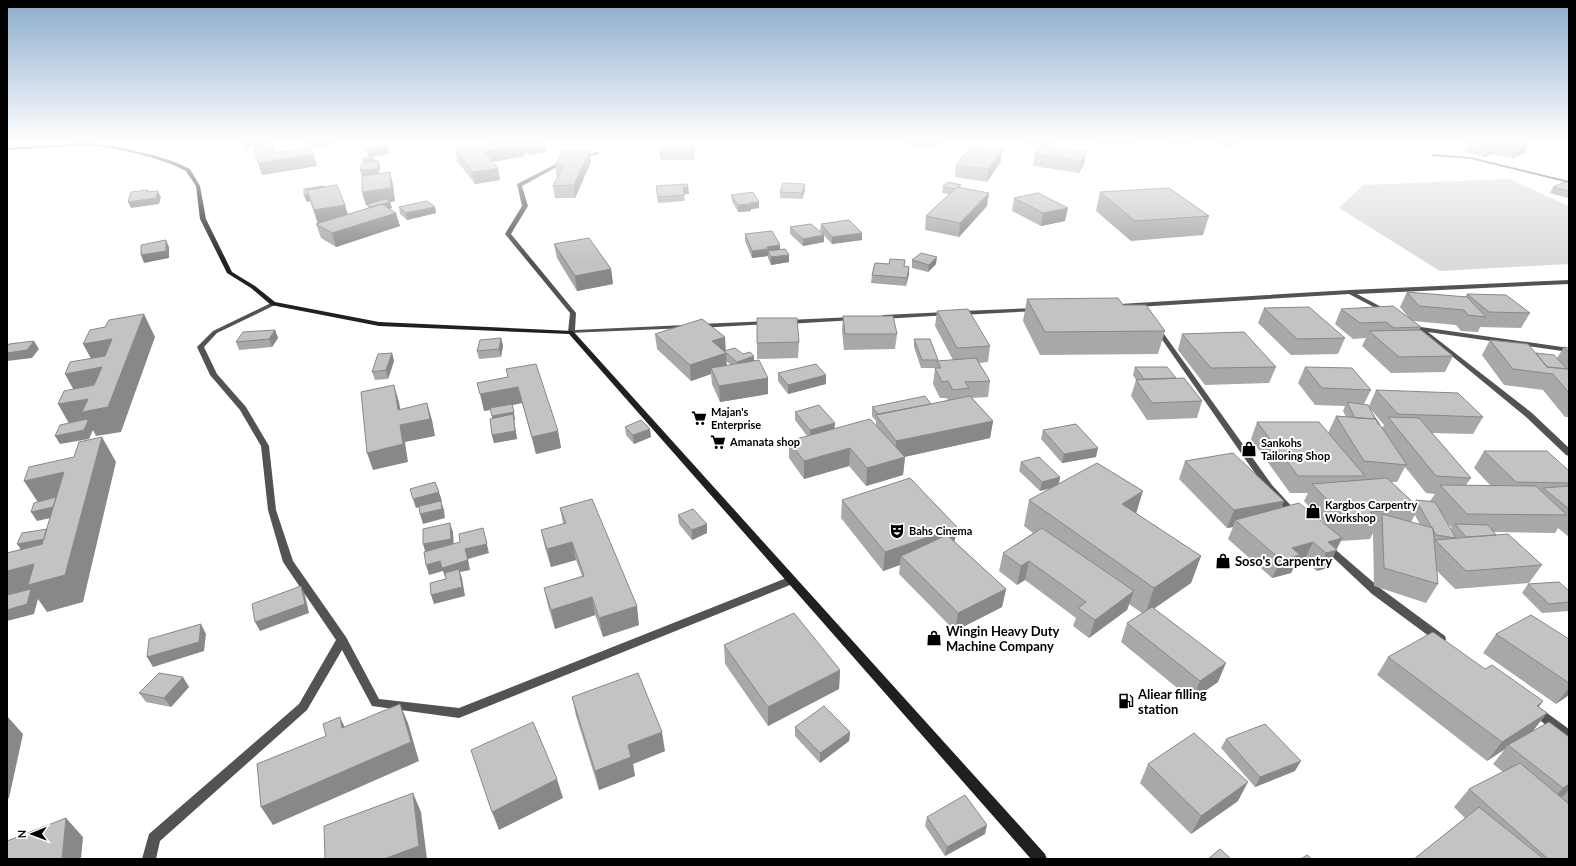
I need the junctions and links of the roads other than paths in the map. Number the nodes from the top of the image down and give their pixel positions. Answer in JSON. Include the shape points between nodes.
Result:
{"nodes":[{"id":1,"x":195,"y":181,"type":"edge"},
{"id":2,"x":526,"y":181,"type":"edge"},
{"id":3,"x":1569,"y":282,"type":"edge"},
{"id":4,"x":1350,"y":292,"type":"junction"},
{"id":5,"x":272,"y":304,"type":"junction"},
{"id":6,"x":1116,"y":306,"type":"edge"},
{"id":7,"x":1045,"y":309,"type":"edge"},
{"id":8,"x":1145,"y":311,"type":"junction"},
{"id":9,"x":1392,"y":314,"type":"edge"},
{"id":10,"x":879,"y":317,"type":"edge"},
{"id":11,"x":864,"y":318,"type":"edge"},
{"id":12,"x":1406,"y":322,"type":"edge"},
{"id":13,"x":1420,"y":329,"type":"junction"},
{"id":14,"x":571,"y":332,"type":"junction"},
{"id":15,"x":1569,"y":350,"type":"edge"},
{"id":16,"x":1569,"y":453,"type":"edge"},
{"id":17,"x":1302,"y":523,"type":"edge"},
{"id":18,"x":1319,"y":539,"type":"edge"},
{"id":19,"x":792,"y":580,"type":"junction"},
{"id":20,"x":342,"y":640,"type":"junction"},
{"id":21,"x":1449,"y":645,"type":"edge"},
{"id":22,"x":1531,"y":707,"type":"edge"},
{"id":23,"x":1569,"y":736,"type":"edge"},
{"id":24,"x":149,"y":859,"type":"edge"},
{"id":25,"x":1040,"y":859,"type":"edge"}],
"edges":[{"from":1,"to":5,"type":"main road","via":[[203,218],[230,273],[253,287]]},
{"from":2,"to":14,"type":"street","via":[[519,185],[525,206],[508,234],[573,313]]},
{"from":3,"to":4,"type":"street"},
{"from":4,"to":8,"type":"street"},
{"from":4,"to":9,"type":"street"},
{"from":5,"to":14,"type":"main road","via":[[379,324]]},
{"from":5,"to":20,"type":"street","via":[[215,332],[200,347],[214,375],[243,409],[265,446],[272,510],[288,562]]},
{"from":6,"to":8,"type":"street"},
{"from":7,"to":10,"type":"street"},
{"from":8,"to":17,"type":"street","via":[[1270,486]]},
{"from":11,"to":14,"type":"street"},
{"from":12,"to":13,"type":"street"},
{"from":13,"to":15,"type":"street"},
{"from":13,"to":16,"type":"street","via":[[1529,415]]},
{"from":14,"to":19,"type":"main road"},
{"from":18,"to":21,"type":"street","via":[[1376,591]]},
{"from":19,"to":20,"type":"street","via":[[459,713],[376,702]]},
{"from":19,"to":25,"type":"main road"},
{"from":20,"to":24,"type":"street","via":[[303,707],[154,838]]},
{"from":22,"to":23,"type":"street"}]}
